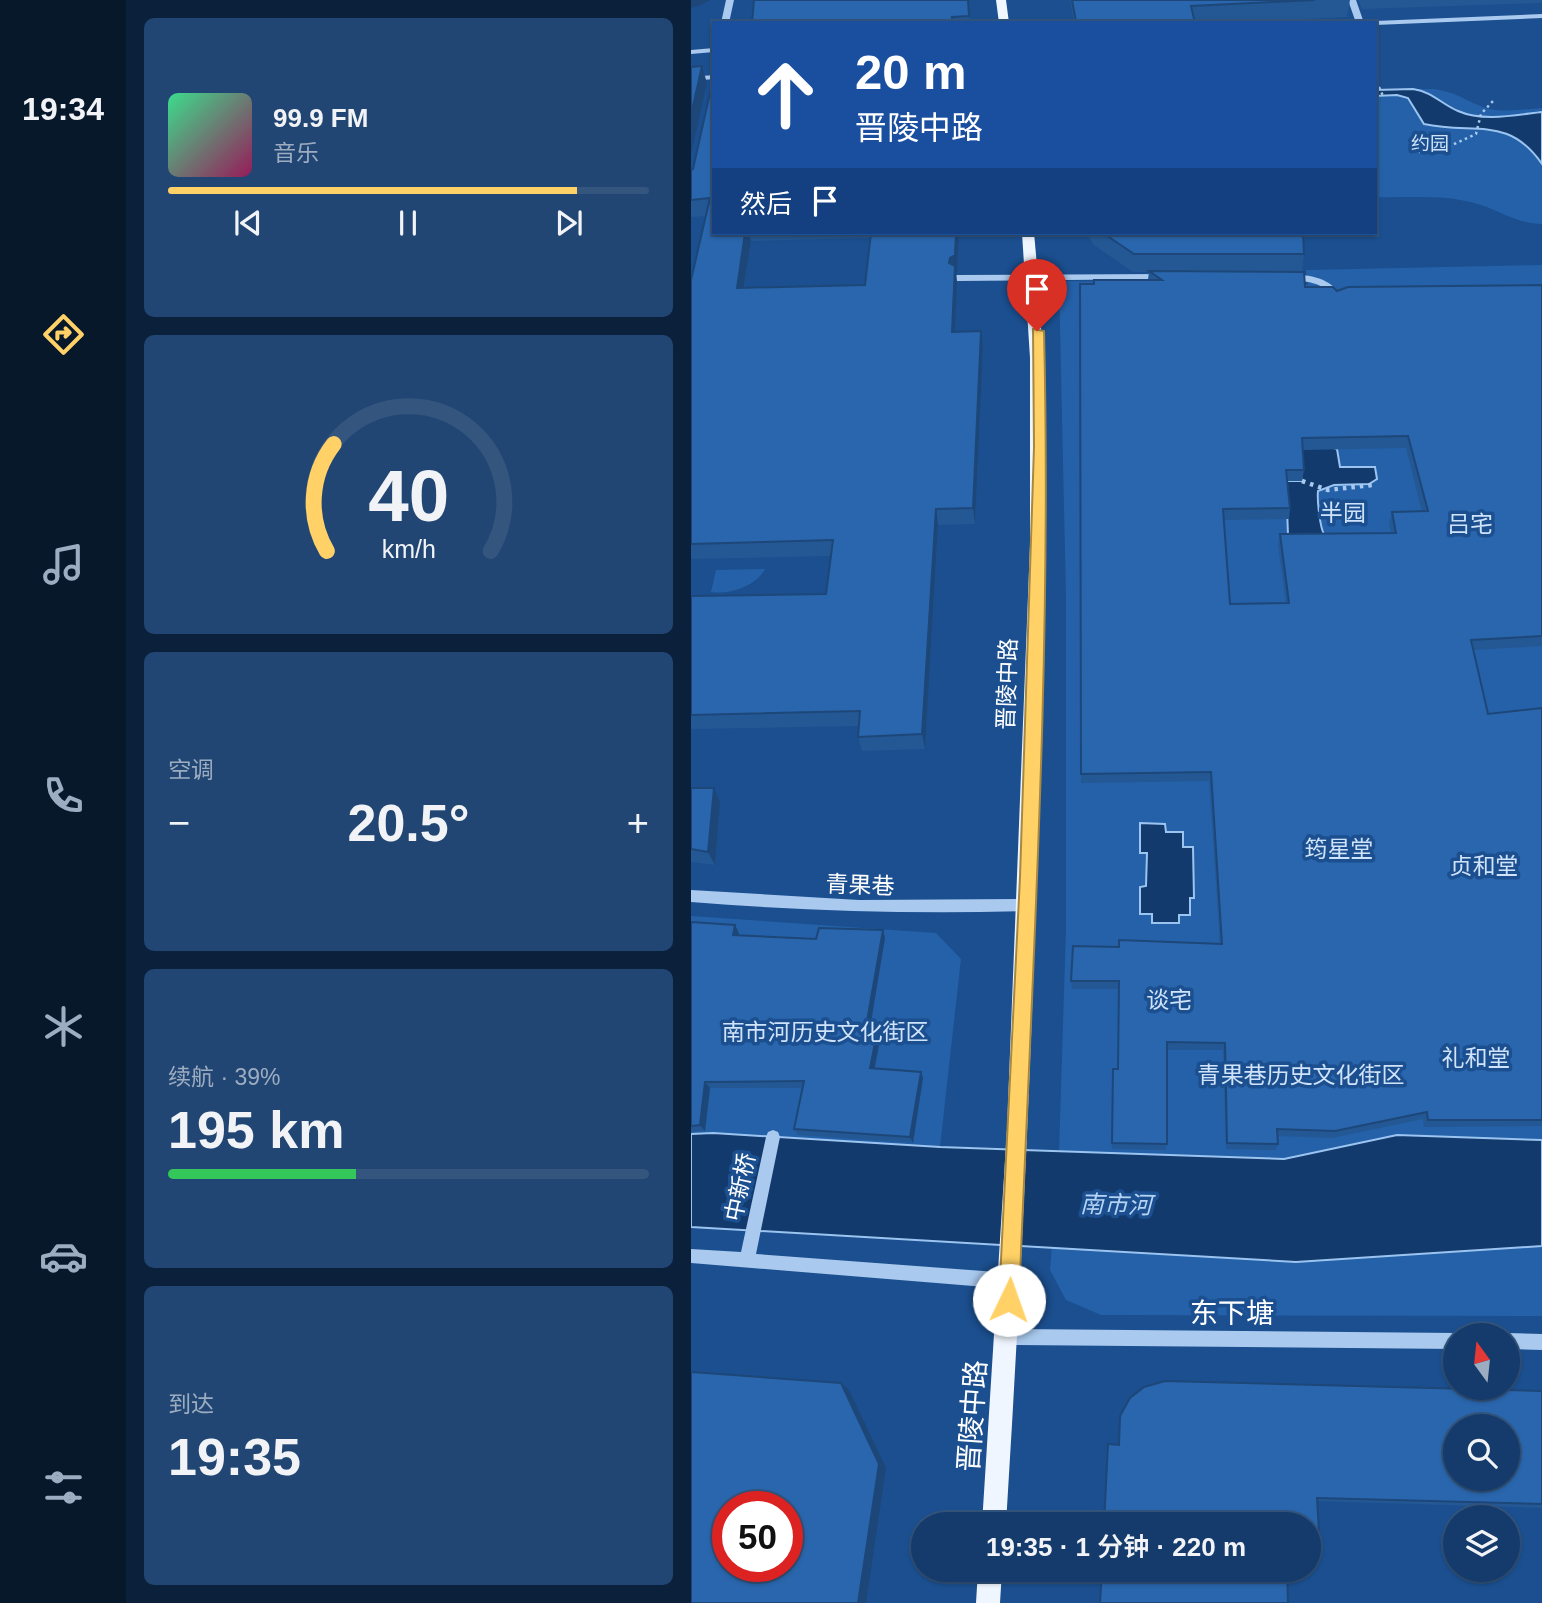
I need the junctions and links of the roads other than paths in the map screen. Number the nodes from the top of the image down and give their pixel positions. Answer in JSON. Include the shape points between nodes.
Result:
{"nodes":[{"id":1,"x":729,"y":0,"type":"edge"},
{"id":2,"x":1001,"y":0,"type":"edge"},
{"id":3,"x":1352,"y":0,"type":"edge"},
{"id":4,"x":1542,"y":16,"type":"edge"},
{"id":5,"x":725,"y":21,"type":"edge"},
{"id":6,"x":1004,"y":21,"type":"edge"},
{"id":7,"x":1359,"y":21,"type":"edge"},
{"id":8,"x":1377,"y":23,"type":"edge"},
{"id":9,"x":712,"y":50,"type":"edge"},
{"id":10,"x":691,"y":52,"type":"edge"},
{"id":11,"x":691,"y":79,"type":"edge"},
{"id":12,"x":712,"y":79,"type":"edge"},
{"id":13,"x":712,"y":88,"type":"edge"},
{"id":14,"x":711,"y":93,"type":"edge"},
{"id":15,"x":1028,"y":235,"type":"edge"},
{"id":16,"x":1033,"y":277,"type":"junction"},
{"id":17,"x":1169,"y":277,"type":"edge"},
{"id":18,"x":957,"y":278,"type":"edge"},
{"id":19,"x":1280,"y":278,"type":"edge"},
{"id":20,"x":1338,"y":298,"type":"edge"},
{"id":21,"x":691,"y":897,"type":"edge"},
{"id":22,"x":1027,"y":905,"type":"junction"},
{"id":23,"x":773,"y":1137,"type":"dead end"},
{"id":24,"x":749,"y":1253,"type":"junction"},
{"id":25,"x":691,"y":1256,"type":"edge"},
{"id":26,"x":1010,"y":1275,"type":"junction"},
{"id":27,"x":1007,"y":1337,"type":"junction"},
{"id":28,"x":1443,"y":1341,"type":"edge"},
{"id":29,"x":1521,"y":1341,"type":"edge"},
{"id":30,"x":1542,"y":1342,"type":"edge"},
{"id":31,"x":995,"y":1512,"type":"edge"},
{"id":32,"x":989,"y":1582,"type":"edge"},
{"id":33,"x":988,"y":1603,"type":"edge"}],
"edges":[{"from":1,"to":5,"type":"street"},
{"from":2,"to":6,"type":"main road"},
{"from":3,"to":7,"type":"street"},
{"from":4,"to":8,"type":"street"},
{"from":9,"to":10,"type":"street"},
{"from":11,"to":12,"type":"street"},
{"from":13,"to":14,"type":"street"},
{"from":15,"to":16,"type":"main road","name":"晋陵中路"},
{"from":16,"to":17,"type":"street"},
{"from":16,"to":18,"type":"street"},
{"from":16,"to":22,"type":"main road","name":"晋陵中路","via":[[1041,408]]},
{"from":19,"to":20,"type":"street","via":[[1324,282]]},
{"from":21,"to":22,"type":"street","name":"青果巷","via":[[936,908]]},
{"from":22,"to":26,"type":"main road","name":"晋陵中路"},
{"from":23,"to":24,"type":"street","name":"中新桥"},
{"from":24,"to":25,"type":"street"},
{"from":24,"to":26,"type":"street"},
{"from":26,"to":27,"type":"main road","name":"晋陵中路"},
{"from":27,"to":28,"type":"street","name":"东下塘"},
{"from":27,"to":31,"type":"main road","name":"晋陵中路"},
{"from":29,"to":30,"type":"street"},
{"from":32,"to":33,"type":"main road"}]}
